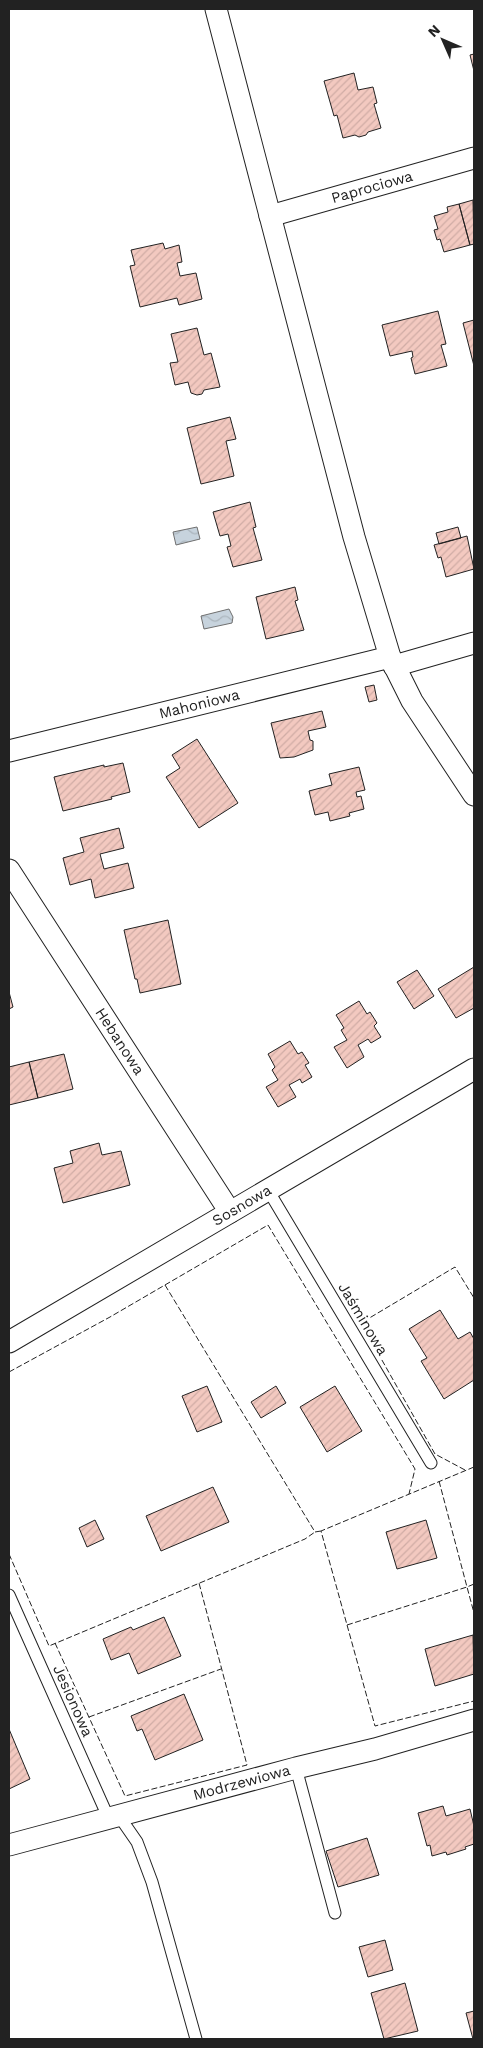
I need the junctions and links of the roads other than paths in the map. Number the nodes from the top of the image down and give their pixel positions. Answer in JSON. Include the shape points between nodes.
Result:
{"nodes":[{"id":1,"x":216,"y":9,"type":"edge"},
{"id":2,"x":474,"y":158,"type":"edge"},
{"id":3,"x":270,"y":216,"type":"junction"},
{"id":4,"x":474,"y":643,"type":"edge"},
{"id":5,"x":392,"y":662,"type":"junction"},
{"id":6,"x":9,"y":751,"type":"edge"},
{"id":7,"x":474,"y":795,"type":"edge"},
{"id":8,"x":9,"y":870,"type":"edge"},
{"id":9,"x":474,"y":1069,"type":"edge"},
{"id":10,"x":268,"y":1190,"type":"junction"},
{"id":11,"x":230,"y":1212,"type":"junction"},
{"id":12,"x":9,"y":1342,"type":"edge"},
{"id":13,"x":431,"y":1463,"type":"dead end"},
{"id":14,"x":9,"y":1595,"type":"edge"},
{"id":15,"x":474,"y":1720,"type":"edge"},
{"id":16,"x":296,"y":1768,"type":"junction"},
{"id":17,"x":114,"y":1817,"type":"junction"},
{"id":18,"x":9,"y":1845,"type":"edge"},
{"id":19,"x":335,"y":1913,"type":"dead end"},
{"id":20,"x":196,"y":2039,"type":"edge"}],
"edges":[{"from":1,"to":3,"type":"street"},
{"from":2,"to":3,"type":"street","name":"Paprociowa"},
{"from":3,"to":5,"type":"street","via":[[356,546]]},
{"from":4,"to":5,"type":"street","name":"Mahoniowa"},
{"from":5,"to":6,"type":"street","name":"Mahoniowa"},
{"from":5,"to":7,"type":"street","via":[[412,701]]},
{"from":8,"to":11,"type":"street","name":"Hebanowa"},
{"from":9,"to":10,"type":"street","name":"Sosnowa"},
{"from":10,"to":11,"type":"street","name":"Sosnowa"},
{"from":10,"to":13,"type":"lane","name":"Jaśminowa"},
{"from":11,"to":12,"type":"street","name":"Sosnowa"},
{"from":14,"to":17,"type":"lane","name":"Jesionowa"},
{"from":15,"to":16,"type":"street","name":"Modrzewiowa"},
{"from":16,"to":17,"type":"street","name":"Modrzewiowa"},
{"from":16,"to":19,"type":"lane"},
{"from":17,"to":18,"type":"street","name":"Modrzewiowa"},
{"from":17,"to":20,"type":"lane","name":"Jesionowa","via":[[137,1842],[152,1882]]}]}
